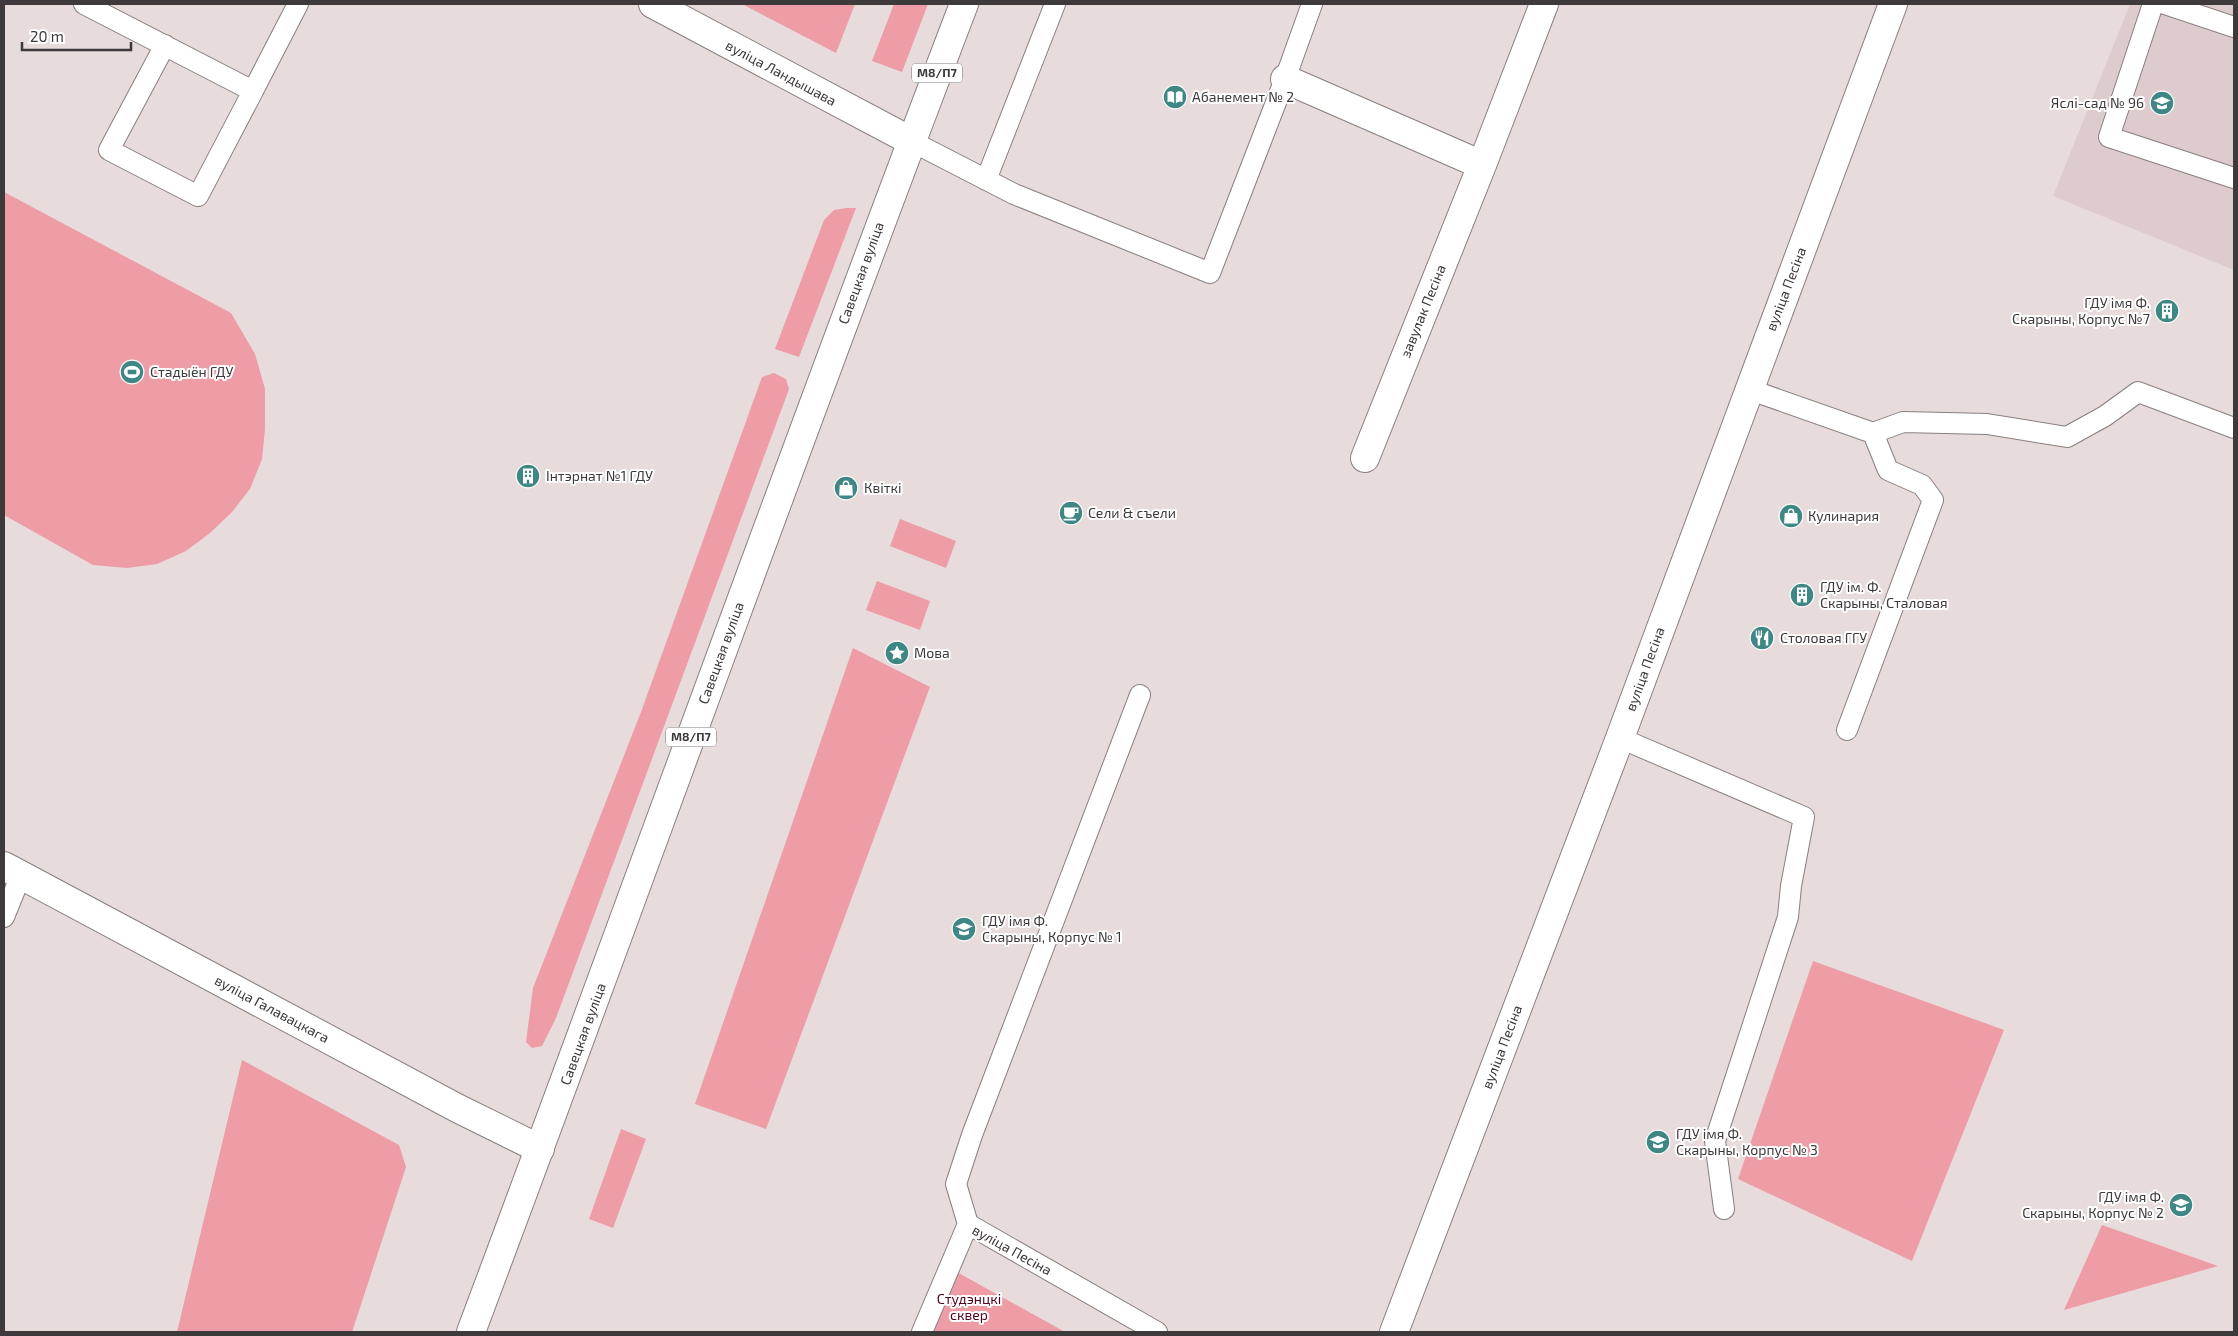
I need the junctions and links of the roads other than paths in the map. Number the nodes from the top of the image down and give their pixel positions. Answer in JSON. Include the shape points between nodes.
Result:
{"nodes":[{"id":1,"x":84,"y":4,"type":"edge"},
{"id":2,"x":298,"y":4,"type":"edge"},
{"id":3,"x":653,"y":4,"type":"edge"},
{"id":4,"x":964,"y":4,"type":"edge"},
{"id":5,"x":1055,"y":4,"type":"edge"},
{"id":6,"x":1312,"y":4,"type":"edge"},
{"id":7,"x":1544,"y":4,"type":"edge"},
{"id":8,"x":1893,"y":4,"type":"edge"},
{"id":9,"x":2153,"y":4,"type":"edge"},
{"id":10,"x":2165,"y":4,"type":"edge"},
{"id":11,"x":2205,"y":10,"type":"edge"},
{"id":12,"x":2234,"y":27,"type":"edge"},
{"id":13,"x":165,"y":45,"type":"junction"},
{"id":14,"x":1285,"y":79,"type":"junction"},
{"id":15,"x":253,"y":91,"type":"junction"},
{"id":16,"x":911,"y":141,"type":"junction"},
{"id":17,"x":1482,"y":165,"type":"junction"},
{"id":18,"x":2234,"y":178,"type":"edge"},
{"id":19,"x":986,"y":180,"type":"junction"},
{"id":20,"x":1748,"y":389,"type":"junction"},
{"id":21,"x":2234,"y":428,"type":"edge"},
{"id":22,"x":1873,"y":433,"type":"junction"},
{"id":23,"x":1365,"y":458,"type":"dead end"},
{"id":24,"x":1140,"y":695,"type":"dead end"},
{"id":25,"x":1847,"y":730,"type":"dead end"},
{"id":26,"x":1620,"y":738,"type":"junction"},
{"id":27,"x":13,"y":871,"type":"edge"},
{"id":28,"x":4,"y":917,"type":"edge"},
{"id":29,"x":540,"y":1149,"type":"junction"},
{"id":30,"x":1724,"y":1209,"type":"dead end"},
{"id":31,"x":968,"y":1224,"type":"junction"},
{"id":32,"x":471,"y":1332,"type":"edge"},
{"id":33,"x":922,"y":1332,"type":"edge"},
{"id":34,"x":1157,"y":1332,"type":"edge"},
{"id":35,"x":1394,"y":1332,"type":"edge"}],
"edges":[{"from":1,"to":13,"type":"lane"},
{"from":2,"to":15,"type":"lane"},
{"from":3,"to":16,"type":"street","name":"вуліца Ландышава"},
{"from":4,"to":16,"type":"street","name":"Савецкая вуліца","number":"М8/П7"},
{"from":5,"to":19,"type":"lane"},
{"from":6,"to":14,"type":"lane"},
{"from":7,"to":17,"type":"street","name":"завулак Песіна"},
{"from":8,"to":20,"type":"street","name":"вуліца Песіна"},
{"from":9,"to":18,"type":"lane","via":[[2108,137]]},
{"from":10,"to":11,"type":"lane"},
{"from":11,"to":12,"type":"lane"},
{"from":13,"to":15,"type":"lane"},
{"from":13,"to":15,"type":"lane","via":[[109,150],[198,196]]},
{"from":14,"to":17,"type":"street"},
{"from":14,"to":19,"type":"lane","via":[[1210,273]]},
{"from":16,"to":19,"type":"lane"},
{"from":16,"to":29,"type":"street","name":"Савецкая вуліца","number":"М8/П7"},
{"from":17,"to":23,"type":"street","name":"завулак Песіна"},
{"from":20,"to":22,"type":"lane"},
{"from":20,"to":26,"type":"street","name":"вуліца Песіна"},
{"from":21,"to":22,"type":"lane","via":[[2138,392],[2105,416],[2067,437],[1987,424],[1903,422]]},
{"from":22,"to":25,"type":"lane","via":[[1888,470],[1922,484],[1933,500]]},
{"from":24,"to":31,"type":"lane","via":[[956,1184]]},
{"from":26,"to":30,"type":"lane","via":[[1804,817],[1788,917],[1715,1141]]},
{"from":26,"to":35,"type":"street","name":"вуліца Песіна"},
{"from":27,"to":28,"type":"lane"},
{"from":27,"to":29,"type":"street","name":"вуліца Галавацкага"},
{"from":29,"to":32,"type":"street","name":"Савецкая вуліца","number":"М8/П7"},
{"from":31,"to":33,"type":"lane","name":"вуліца Песіна"},
{"from":31,"to":34,"type":"lane","name":"вуліца Песіна"}]}
